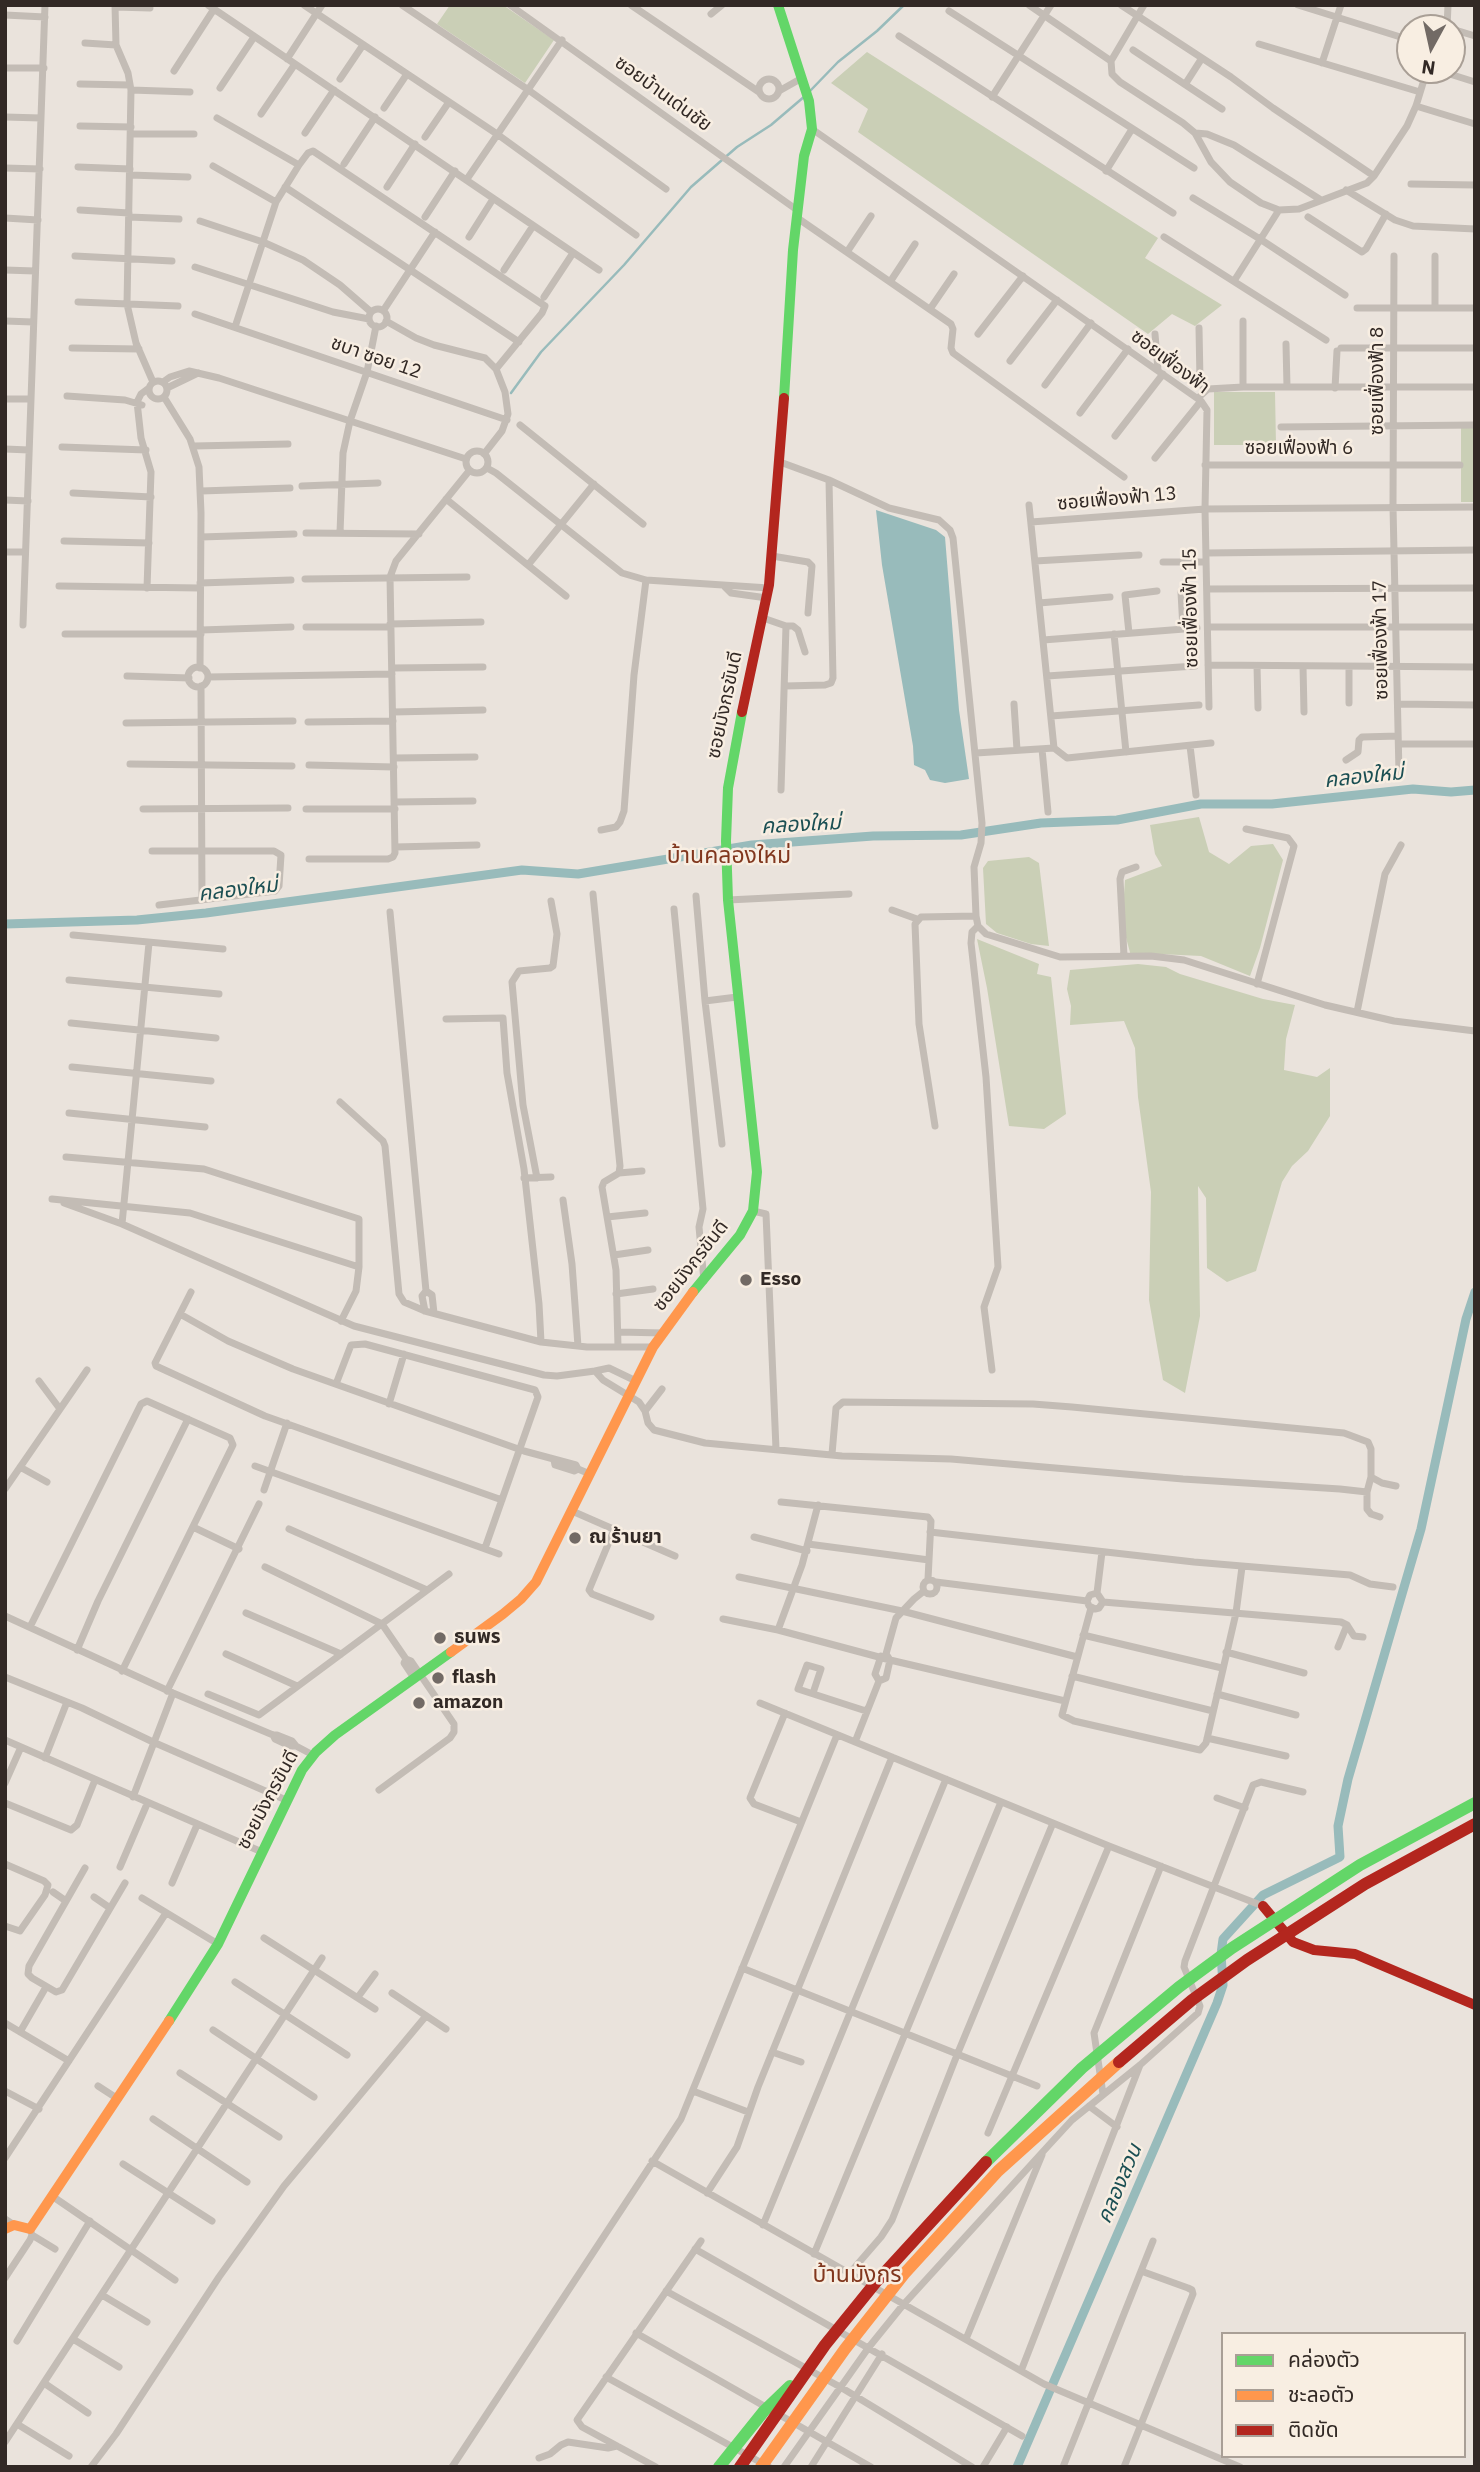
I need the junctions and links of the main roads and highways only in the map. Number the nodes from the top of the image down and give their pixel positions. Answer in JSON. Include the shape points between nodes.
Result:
{"nodes":[{"id":1,"x":778,"y":5,"type":"edge"},
{"id":2,"x":1475,"y":1803,"type":"edge"},
{"id":3,"x":1475,"y":1824,"type":"edge"},
{"id":4,"x":1258,"y":1904,"type":"road end"},
{"id":5,"x":1475,"y":2006,"type":"edge"},
{"id":6,"x":8,"y":2224,"type":"edge"},
{"id":7,"x":802,"y":2376,"type":"junction"},
{"id":8,"x":719,"y":2467,"type":"edge"},
{"id":9,"x":740,"y":2467,"type":"edge"},
{"id":10,"x":761,"y":2467,"type":"edge"}],
"edges":[{"from":1,"to":6,"type":"main road","name":"ซอยมังกรขันดี","via":[[805,89],[812,130],[797,213],[768,593],[732,757],[726,841],[727,900],[755,1140],[753,1211],[740,1235],[653,1348],[584,1471],[572,1511],[536,1582],[521,1599],[313,1755],[286,1800],[218,1944],[118,2099],[31,2232]]},
{"from":2,"to":7,"type":"main road","bridge":true,"via":[[1360,1865],[1242,1941],[1130,2027],[962,2186],[869,2290]]},
{"from":3,"to":10,"type":"main road","bridge":true,"via":[[1365,1884],[1247,1960],[1096,2081],[998,2172],[904,2274]]},
{"from":4,"to":5,"type":"main road","via":[[1303,1947],[1355,1954]]},
{"from":7,"to":8,"type":"main road","bridge":true,"via":[[764,2411]]},
{"from":7,"to":9,"type":"main road","bridge":true}]}
